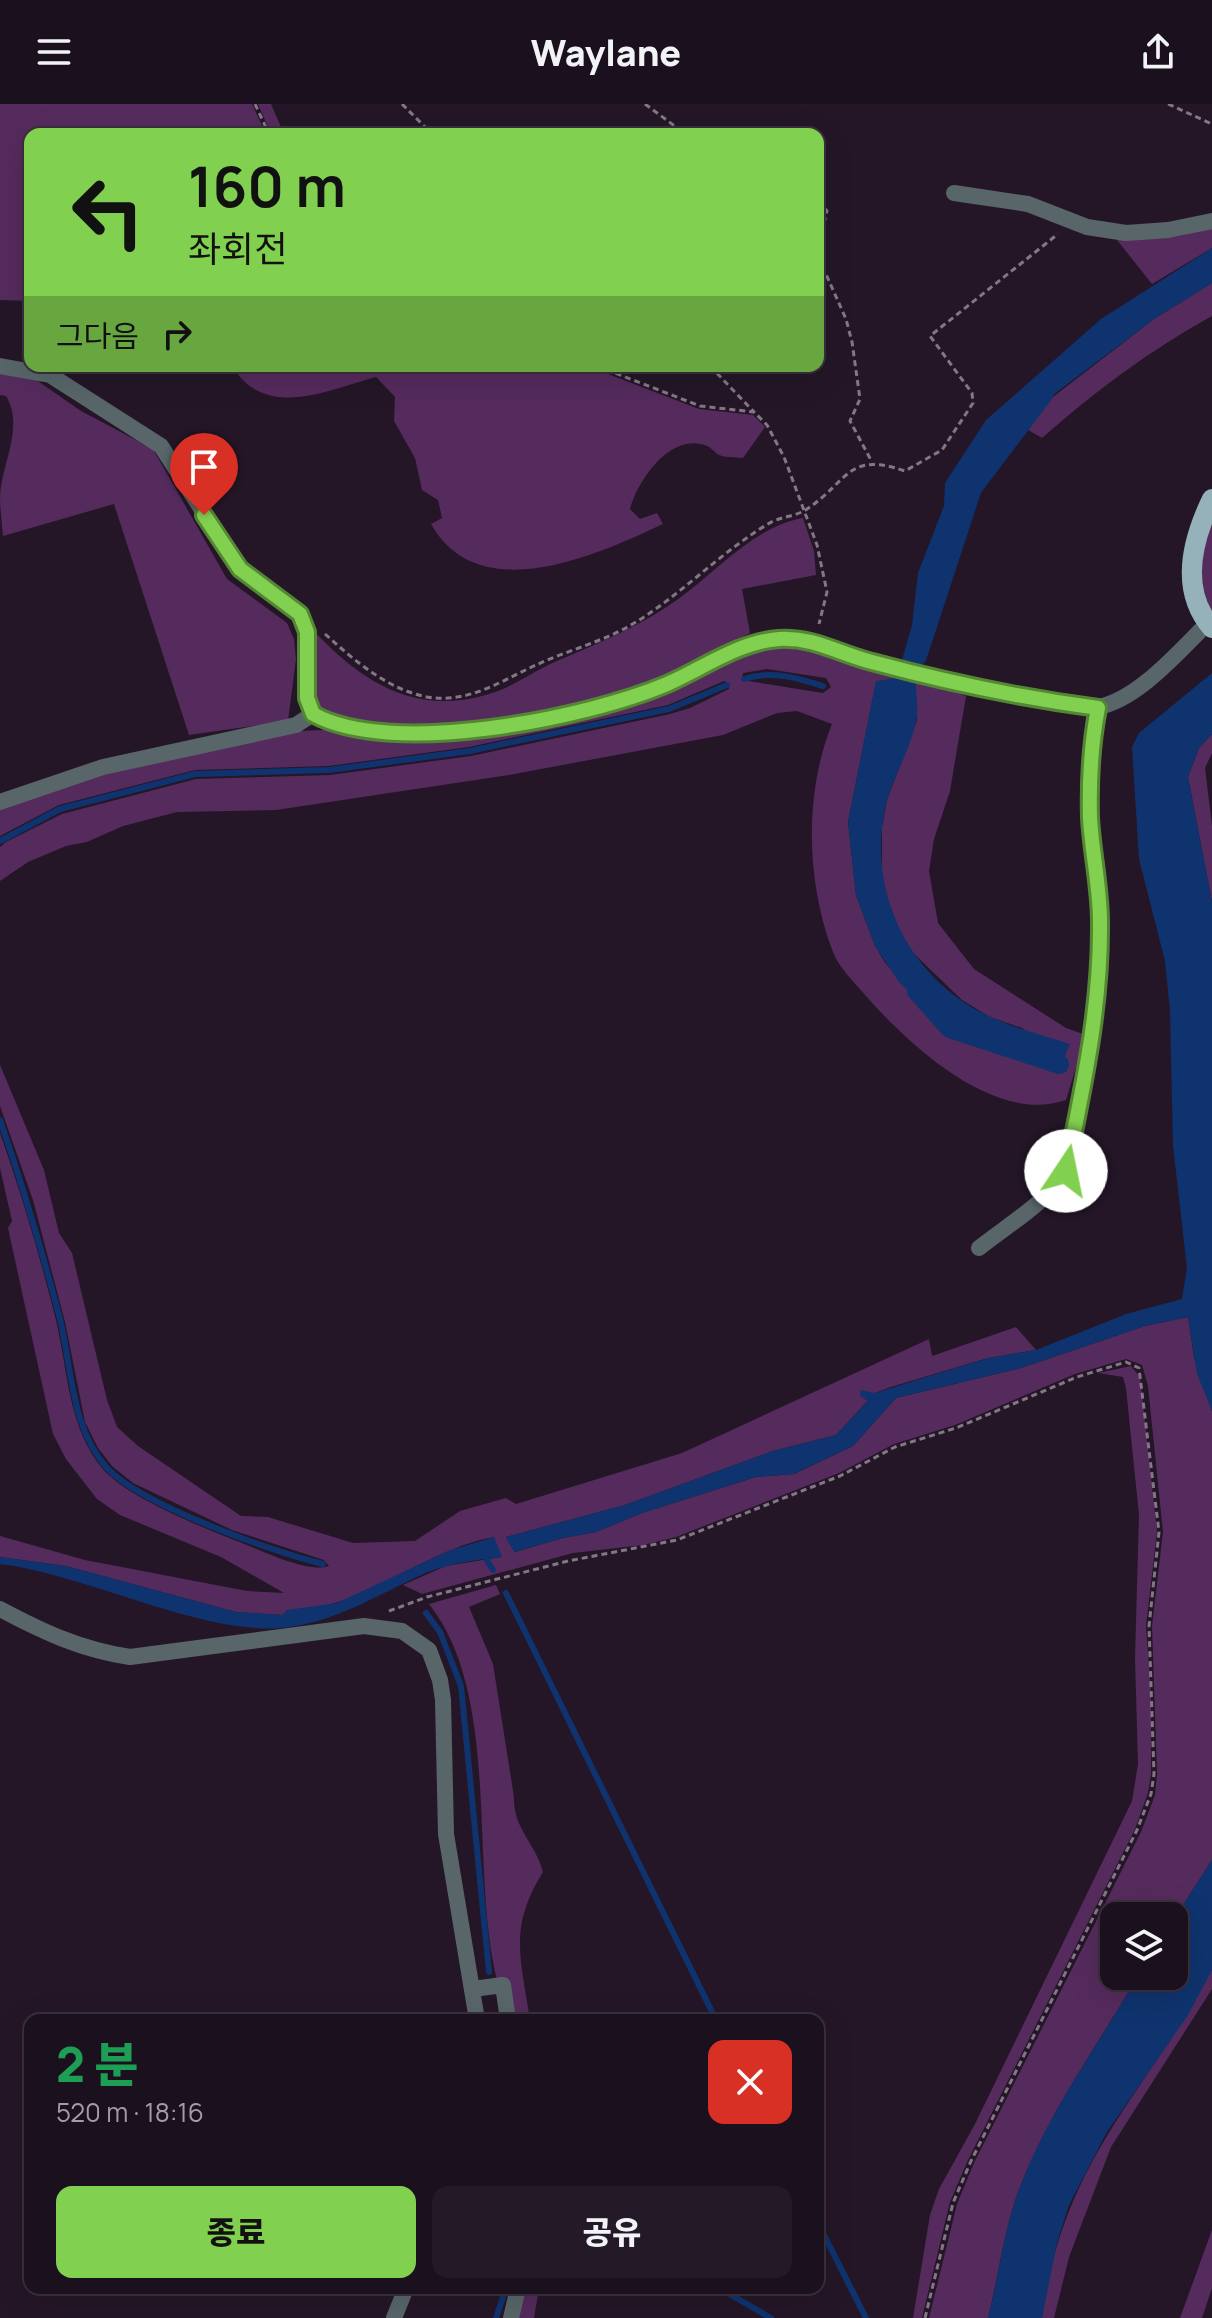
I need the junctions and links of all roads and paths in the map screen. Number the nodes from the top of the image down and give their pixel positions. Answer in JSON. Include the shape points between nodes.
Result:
{"nodes":[{"id":1,"x":255,"y":104,"type":"edge"},
{"id":2,"x":402,"y":104,"type":"edge"},
{"id":3,"x":645,"y":104,"type":"edge"},
{"id":4,"x":1168,"y":104,"type":"edge"},
{"id":5,"x":1212,"y":124,"type":"edge"},
{"id":6,"x":266,"y":128,"type":"edge"},
{"id":7,"x":426,"y":128,"type":"edge"},
{"id":8,"x":678,"y":128,"type":"edge"},
{"id":9,"x":954,"y":193,"type":"dead end"},
{"id":10,"x":1073,"y":221,"type":"junction"},
{"id":11,"x":1212,"y":221,"type":"edge"},
{"id":12,"x":824,"y":270,"type":"edge"},
{"id":13,"x":0,"y":366,"type":"edge"},
{"id":14,"x":24,"y":370,"type":"edge"},
{"id":15,"x":33,"y":372,"type":"edge"},
{"id":16,"x":612,"y":372,"type":"edge"},
{"id":17,"x":716,"y":372,"type":"edge"},
{"id":18,"x":754,"y":412,"type":"junction"},
{"id":19,"x":872,"y":462,"type":"junction"},
{"id":20,"x":1212,"y":499,"type":"edge"},
{"id":21,"x":806,"y":511,"type":"junction"},
{"id":22,"x":300,"y":614,"type":"junction"},
{"id":23,"x":1210,"y":626,"type":"edge"},
{"id":24,"x":810,"y":640,"type":"junction"},
{"id":25,"x":1098,"y":708,"type":"junction"},
{"id":26,"x":313,"y":714,"type":"junction"},
{"id":27,"x":0,"y":802,"type":"edge"},
{"id":28,"x":979,"y":1248,"type":"dead end"},
{"id":29,"x":0,"y":1609,"type":"edge"},
{"id":30,"x":388,"y":1612,"type":"dead end"},
{"id":31,"x":473,"y":1989,"type":"junction"},
{"id":32,"x":476,"y":2014,"type":"edge"},
{"id":33,"x":507,"y":2014,"type":"edge"},
{"id":34,"x":404,"y":2294,"type":"edge"},
{"id":35,"x":517,"y":2294,"type":"edge"},
{"id":36,"x":394,"y":2318,"type":"edge"},
{"id":37,"x":511,"y":2318,"type":"edge"},
{"id":38,"x":925,"y":2318,"type":"edge"}],
"edges":[{"from":1,"to":6,"type":"path"},
{"from":2,"to":7,"type":"path"},
{"from":3,"to":8,"type":"path"},
{"from":4,"to":5,"type":"path"},
{"from":9,"to":10,"type":"street","via":[[1028,204]]},
{"from":10,"to":11,"type":"street","via":[[1126,233]]},
{"from":10,"to":19,"type":"path","via":[[930,336],[972,393],[973,403],[942,450],[905,471]]},
{"from":12,"to":19,"type":"path","via":[[852,342],[860,399],[850,421]]},
{"from":13,"to":14,"type":"street"},
{"from":15,"to":22,"type":"street","via":[[50,375],[149,436],[172,460],[240,569]]},
{"from":16,"to":18,"type":"path","via":[[700,406]]},
{"from":17,"to":18,"type":"path"},
{"from":18,"to":21,"type":"path","via":[[777,442]]},
{"from":19,"to":21,"type":"path","via":[[850,472]]},
{"from":20,"to":23,"type":"main road","via":[[1193,550],[1191,572],[1196,599]]},
{"from":21,"to":22,"type":"path","via":[[768,524],[632,624],[498,686],[451,698],[427,697],[380,677]]},
{"from":21,"to":24,"type":"path","via":[[827,592],[827,605]]},
{"from":22,"to":26,"type":"street","via":[[307,632],[307,698]]},
{"from":23,"to":25,"type":"street","via":[[1146,682]]},
{"from":24,"to":25,"type":"street","via":[[984,689]]},
{"from":24,"to":26,"type":"street","via":[[757,643],[619,701],[496,725],[394,733],[349,728]]},
{"from":25,"to":28,"type":"street","via":[[1090,819],[1100,918],[1100,988],[1066,1171],[1048,1195]]},
{"from":26,"to":27,"type":"street","via":[[296,725],[103,767]]},
{"from":29,"to":31,"type":"street","via":[[59,1640],[130,1657],[347,1626],[385,1627],[418,1640],[429,1650],[440,1680],[446,1834]]},
{"from":30,"to":38,"type":"path","via":[[427,1597],[615,1550],[677,1540],[840,1476],[895,1447],[1113,1364],[1132,1363],[1143,1376],[1159,1532],[1149,1626],[1154,1708],[1151,1794],[971,2161],[953,2203]]},
{"from":31,"to":32,"type":"street"},
{"from":31,"to":33,"type":"street","via":[[503,1985]]},
{"from":34,"to":36,"type":"street"},
{"from":35,"to":37,"type":"street"}]}
